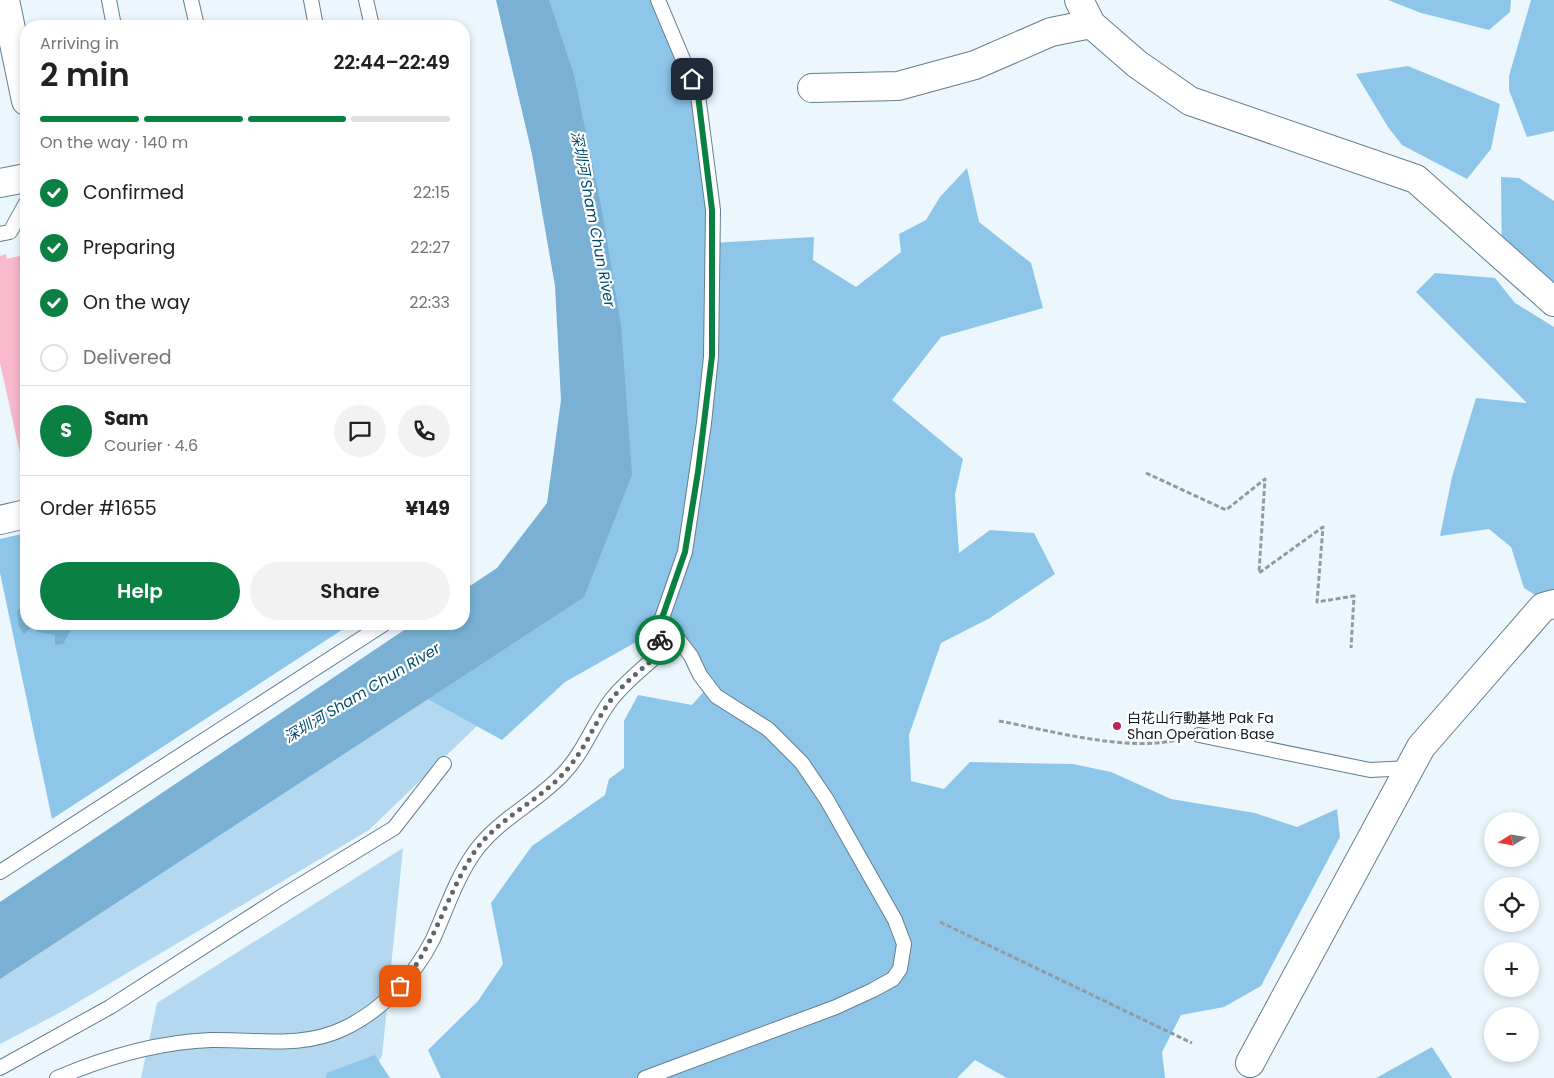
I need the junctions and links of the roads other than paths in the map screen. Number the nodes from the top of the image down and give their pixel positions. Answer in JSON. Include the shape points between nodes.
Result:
{"nodes":[{"id":1,"x":5,"y":0,"type":"edge"},
{"id":2,"x":109,"y":0,"type":"edge"},
{"id":3,"x":191,"y":0,"type":"edge"},
{"id":4,"x":311,"y":0,"type":"edge"},
{"id":5,"x":366,"y":0,"type":"edge"},
{"id":6,"x":658,"y":0,"type":"edge"},
{"id":7,"x":1079,"y":0,"type":"edge"},
{"id":8,"x":113,"y":20,"type":"edge"},
{"id":9,"x":196,"y":20,"type":"edge"},
{"id":10,"x":315,"y":20,"type":"edge"},
{"id":11,"x":371,"y":20,"type":"edge"},
{"id":12,"x":1091,"y":24,"type":"junction"},
{"id":13,"x":20,"y":72,"type":"edge"},
{"id":14,"x":812,"y":88,"type":"dead end"},
{"id":15,"x":20,"y":179,"type":"edge"},
{"id":16,"x":0,"y":183,"type":"edge"},
{"id":17,"x":20,"y":214,"type":"edge"},
{"id":18,"x":0,"y":234,"type":"edge"},
{"id":19,"x":1554,"y":302,"type":"edge"},
{"id":20,"x":20,"y":515,"type":"edge"},
{"id":21,"x":0,"y":520,"type":"edge"},
{"id":22,"x":1554,"y":604,"type":"edge"},
{"id":23,"x":662,"y":618,"type":"junction"},
{"id":24,"x":375,"y":630,"type":"edge"},
{"id":25,"x":1199,"y":735,"type":"road end"},
{"id":26,"x":444,"y":764,"type":"dead end"},
{"id":27,"x":1410,"y":768,"type":"junction"},
{"id":28,"x":0,"y":872,"type":"edge"},
{"id":29,"x":1250,"y":1063,"type":"dead end"},
{"id":30,"x":0,"y":1068,"type":"edge"},
{"id":31,"x":57,"y":1078,"type":"edge"},
{"id":32,"x":645,"y":1078,"type":"edge"}],
"edges":[{"from":1,"to":13,"type":"street"},
{"from":2,"to":8,"type":"lane"},
{"from":3,"to":9,"type":"lane"},
{"from":4,"to":10,"type":"lane"},
{"from":5,"to":11,"type":"lane"},
{"from":6,"to":23,"type":"lane","via":[[698,95],[712,210],[712,356],[698,472],[685,552]]},
{"from":7,"to":12,"type":"street"},
{"from":12,"to":14,"type":"street","via":[[1051,32],[975,65],[898,86]]},
{"from":12,"to":19,"type":"street","via":[[1137,64],[1190,101],[1416,180]]},
{"from":15,"to":16,"type":"street"},
{"from":17,"to":18,"type":"lane","via":[[10,232]]},
{"from":20,"to":21,"type":"street"},
{"from":22,"to":27,"type":"street","via":[[1543,607],[1421,747]]},
{"from":23,"to":31,"type":"lane","via":[[660,653],[611,700],[587,743],[566,771],[543,794],[488,836],[474,852],[421,959],[404,982],[377,1008],[362,1019],[321,1037],[290,1042],[209,1040],[165,1046],[105,1059]]},
{"from":23,"to":32,"type":"lane","via":[[716,696],[768,729],[802,763],[895,920],[904,944],[900,969],[893,979],[873,990],[836,1007]]},
{"from":24,"to":28,"type":"lane"},
{"from":25,"to":27,"type":"lane","via":[[1370,770]]},
{"from":26,"to":30,"type":"lane","via":[[394,828],[110,1007]]},
{"from":27,"to":29,"type":"street"}]}
